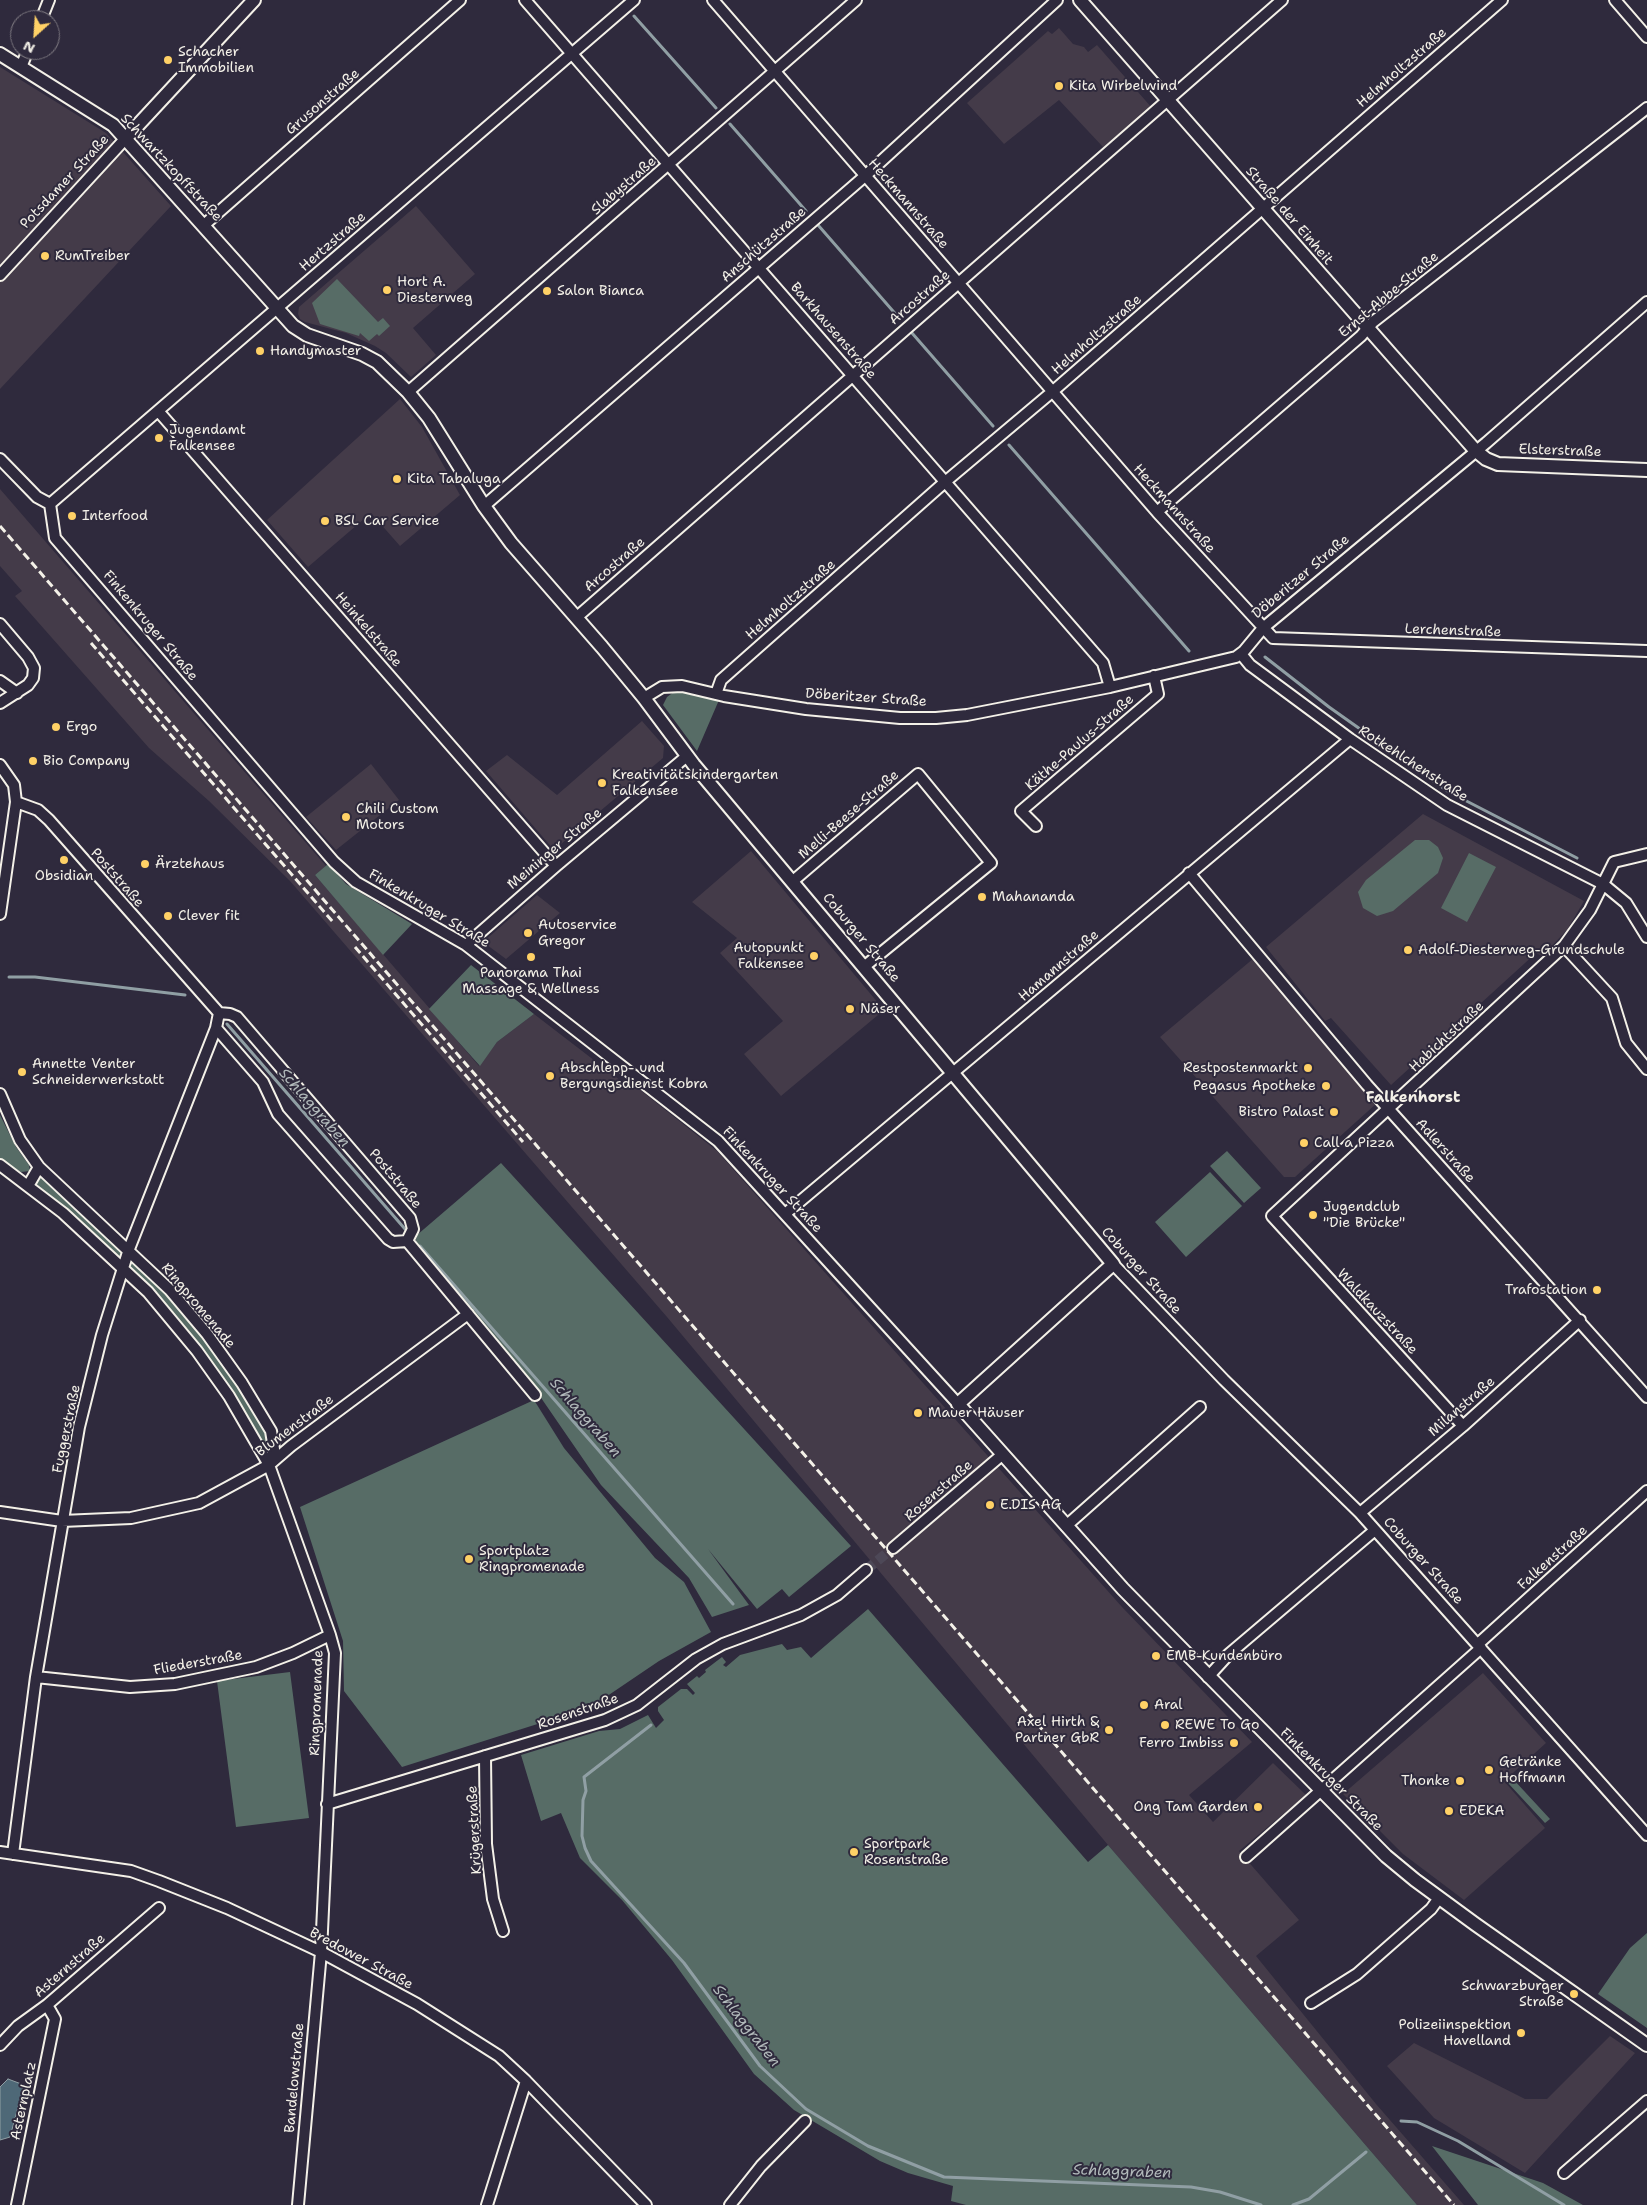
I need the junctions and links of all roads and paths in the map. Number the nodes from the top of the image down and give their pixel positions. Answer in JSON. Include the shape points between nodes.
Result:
{"nodes":[{"id":1,"x":254,"y":0,"type":"edge"},
{"id":2,"x":460,"y":0,"type":"edge"},
{"id":3,"x":525,"y":0,"type":"edge"},
{"id":4,"x":634,"y":0,"type":"edge"},
{"id":5,"x":713,"y":0,"type":"edge"},
{"id":6,"x":856,"y":0,"type":"edge"},
{"id":7,"x":1057,"y":0,"type":"edge"},
{"id":8,"x":1080,"y":0,"type":"edge"},
{"id":9,"x":1282,"y":0,"type":"edge"},
{"id":10,"x":1502,"y":0,"type":"edge"},
{"id":11,"x":1615,"y":0,"type":"edge"},
{"id":12,"x":1647,"y":37,"type":"edge"},
{"id":13,"x":572,"y":53,"type":"junction"},
{"id":14,"x":0,"y":54,"type":"edge"},
{"id":15,"x":24,"y":60,"type":"edge"},
{"id":16,"x":21,"y":67,"type":"junction"},
{"id":17,"x":775,"y":73,"type":"junction"},
{"id":18,"x":1167,"y":99,"type":"junction"},
{"id":19,"x":1647,"y":108,"type":"edge"},
{"id":20,"x":126,"y":138,"type":"junction"},
{"id":21,"x":670,"y":164,"type":"junction"},
{"id":22,"x":865,"y":176,"type":"junction"},
{"id":23,"x":1262,"y":207,"type":"junction"},
{"id":24,"x":204,"y":225,"type":"junction"},
{"id":25,"x":759,"y":267,"type":"junction"},
{"id":26,"x":0,"y":275,"type":"edge"},
{"id":27,"x":958,"y":283,"type":"junction"},
{"id":28,"x":1647,"y":302,"type":"edge"},
{"id":29,"x":276,"y":309,"type":"junction"},
{"id":30,"x":1367,"y":329,"type":"junction"},
{"id":31,"x":852,"y":375,"type":"junction"},
{"id":32,"x":408,"y":392,"type":"junction"},
{"id":33,"x":1052,"y":392,"type":"junction"},
{"id":34,"x":160,"y":412,"type":"junction"},
{"id":35,"x":1475,"y":450,"type":"junction"},
{"id":36,"x":0,"y":459,"type":"edge"},
{"id":37,"x":1647,"y":470,"type":"edge"},
{"id":38,"x":945,"y":482,"type":"junction"},
{"id":39,"x":50,"y":504,"type":"junction"},
{"id":40,"x":484,"y":506,"type":"junction"},
{"id":41,"x":1158,"y":512,"type":"junction"},
{"id":42,"x":577,"y":617,"type":"junction"},
{"id":43,"x":0,"y":624,"type":"edge"},
{"id":44,"x":1263,"y":628,"type":"junction"},
{"id":45,"x":1647,"y":651,"type":"edge"},
{"id":46,"x":1241,"y":654,"type":"junction"},
{"id":47,"x":1154,"y":676,"type":"junction"},
{"id":48,"x":0,"y":681,"type":"edge"},
{"id":49,"x":1110,"y":686,"type":"junction"},
{"id":50,"x":17,"y":693,"type":"junction"},
{"id":51,"x":716,"y":694,"type":"junction"},
{"id":52,"x":644,"y":698,"type":"junction"},
{"id":53,"x":0,"y":703,"type":"edge"},
{"id":54,"x":1350,"y":739,"type":"junction"},
{"id":55,"x":687,"y":756,"type":"junction"},
{"id":56,"x":0,"y":765,"type":"edge"},
{"id":57,"x":16,"y":802,"type":"junction"},
{"id":58,"x":1036,"y":826,"type":"dead end"},
{"id":59,"x":1647,"y":854,"type":"edge"},
{"id":60,"x":556,"y":866,"type":"junction"},
{"id":61,"x":1189,"y":873,"type":"junction"},
{"id":62,"x":793,"y":882,"type":"junction"},
{"id":63,"x":1602,"y":884,"type":"junction"},
{"id":64,"x":0,"y":914,"type":"edge"},
{"id":65,"x":1647,"y":937,"type":"edge"},
{"id":66,"x":466,"y":945,"type":"junction"},
{"id":67,"x":1564,"y":946,"type":"junction"},
{"id":68,"x":865,"y":966,"type":"junction"},
{"id":69,"x":219,"y":1013,"type":"junction"},
{"id":70,"x":216,"y":1028,"type":"junction"},
{"id":71,"x":1646,"y":1064,"type":"edge"},
{"id":72,"x":954,"y":1074,"type":"junction"},
{"id":73,"x":0,"y":1094,"type":"edge"},
{"id":74,"x":1389,"y":1109,"type":"junction"},
{"id":75,"x":0,"y":1165,"type":"edge"},
{"id":76,"x":39,"y":1168,"type":"junction"},
{"id":77,"x":28,"y":1186,"type":"junction"},
{"id":78,"x":785,"y":1214,"type":"junction"},
{"id":79,"x":1272,"y":1216,"type":"joint"},
{"id":80,"x":406,"y":1241,"type":"junction"},
{"id":81,"x":129,"y":1249,"type":"junction"},
{"id":82,"x":1113,"y":1264,"type":"junction"},
{"id":83,"x":122,"y":1268,"type":"junction"},
{"id":84,"x":465,"y":1317,"type":"junction"},
{"id":85,"x":1580,"y":1320,"type":"junction"},
{"id":86,"x":536,"y":1395,"type":"dead end"},
{"id":87,"x":1647,"y":1397,"type":"edge"},
{"id":88,"x":958,"y":1404,"type":"junction"},
{"id":89,"x":1200,"y":1407,"type":"dead end"},
{"id":90,"x":1463,"y":1426,"type":"junction"},
{"id":91,"x":1003,"y":1454,"type":"junction"},
{"id":92,"x":269,"y":1466,"type":"junction"},
{"id":93,"x":1647,"y":1491,"type":"edge"},
{"id":94,"x":0,"y":1512,"type":"edge"},
{"id":95,"x":1360,"y":1513,"type":"junction"},
{"id":96,"x":62,"y":1521,"type":"junction"},
{"id":97,"x":1066,"y":1526,"type":"junction"},
{"id":98,"x":1375,"y":1530,"type":"junction"},
{"id":99,"x":893,"y":1548,"type":"tunnel mouth"},
{"id":100,"x":866,"y":1570,"type":"tunnel mouth"},
{"id":101,"x":330,"y":1635,"type":"junction"},
{"id":102,"x":1479,"y":1646,"type":"junction"},
{"id":103,"x":36,"y":1677,"type":"junction"},
{"id":104,"x":1208,"y":1677,"type":"junction"},
{"id":105,"x":486,"y":1756,"type":"junction"},
{"id":106,"x":1322,"y":1792,"type":"junction"},
{"id":107,"x":327,"y":1804,"type":"junction"},
{"id":108,"x":1647,"y":1835,"type":"edge"},
{"id":109,"x":0,"y":1852,"type":"edge"},
{"id":110,"x":13,"y":1854,"type":"junction"},
{"id":111,"x":1246,"y":1858,"type":"dead end"},
{"id":112,"x":1439,"y":1898,"type":"junction"},
{"id":113,"x":158,"y":1908,"type":"dead end"},
{"id":114,"x":503,"y":1931,"type":"dead end"},
{"id":115,"x":321,"y":1952,"type":"junction"},
{"id":116,"x":1311,"y":2003,"type":"dead end"},
{"id":117,"x":47,"y":2005,"type":"junction"},
{"id":118,"x":1647,"y":2045,"type":"edge"},
{"id":119,"x":0,"y":2046,"type":"edge"},
{"id":120,"x":526,"y":2081,"type":"junction"},
{"id":121,"x":1647,"y":2101,"type":"edge"},
{"id":122,"x":805,"y":2120,"type":"dead end"},
{"id":123,"x":1564,"y":2173,"type":"dead end"},
{"id":124,"x":16,"y":2205,"type":"edge"},
{"id":125,"x":298,"y":2205,"type":"edge"},
{"id":126,"x":487,"y":2205,"type":"edge"},
{"id":127,"x":646,"y":2205,"type":"edge"},
{"id":128,"x":730,"y":2205,"type":"edge"}],
"edges":[{"from":1,"to":20,"type":"street","name":"Potsdamer Straße"},
{"from":2,"to":24,"type":"street","name":"Grusonstraße"},
{"from":3,"to":13,"type":"street","name":"Barkhausenstraße"},
{"from":4,"to":13,"type":"street","name":"Hertzstraße"},
{"from":5,"to":17,"type":"street","name":"Heckmannstraße"},
{"from":6,"to":17,"type":"street","name":"Slabystraße"},
{"from":7,"to":22,"type":"street","name":"Anschützstraße"},
{"from":8,"to":18,"type":"street","name":"Straße der Einheit"},
{"from":9,"to":18,"type":"street","name":"Arcostraße"},
{"from":10,"to":23,"type":"street","name":"Helmholtzstraße"},
{"from":11,"to":12,"type":"street"},
{"from":13,"to":21,"type":"street","name":"Barkhausenstraße"},
{"from":13,"to":29,"type":"street","name":"Hertzstraße"},
{"from":14,"to":16,"type":"street","name":"Schwartzkopffstraße"},
{"from":15,"to":16,"type":"street"},
{"from":16,"to":20,"type":"street","name":"Schwartzkopffstraße","via":[[113,125]]},
{"from":17,"to":21,"type":"street","name":"Slabystraße"},
{"from":17,"to":22,"type":"street","name":"Heckmannstraße"},
{"from":18,"to":23,"type":"street","name":"Straße der Einheit"},
{"from":18,"to":27,"type":"street","name":"Arcostraße"},
{"from":19,"to":30,"type":"street","name":"Ernst-Abbe-Straße"},
{"from":20,"to":24,"type":"street","name":"Schwartzkopffstraße"},
{"from":20,"to":26,"type":"street","name":"Potsdamer Straße"},
{"from":21,"to":25,"type":"street","name":"Barkhausenstraße"},
{"from":21,"to":32,"type":"street","name":"Slabystraße"},
{"from":22,"to":25,"type":"street","name":"Anschützstraße"},
{"from":22,"to":27,"type":"street","name":"Heckmannstraße"},
{"from":23,"to":30,"type":"street","name":"Straße der Einheit"},
{"from":23,"to":33,"type":"street","name":"Helmholtzstraße"},
{"from":24,"to":29,"type":"street","name":"Schwartzkopffstraße"},
{"from":25,"to":31,"type":"street","name":"Barkhausenstraße"},
{"from":25,"to":40,"type":"street","name":"Anschützstraße"},
{"from":27,"to":31,"type":"street","name":"Arcostraße"},
{"from":27,"to":33,"type":"street","name":"Heckmannstraße"},
{"from":28,"to":35,"type":"street","name":"Döberitzer Straße"},
{"from":29,"to":32,"type":"street","via":[[307,335],[377,362]]},
{"from":29,"to":34,"type":"street","name":"Hertzstraße"},
{"from":30,"to":35,"type":"street","name":"Straße der Einheit"},
{"from":30,"to":41,"type":"street","name":"Ernst-Abbe-Straße"},
{"from":31,"to":38,"type":"street","name":"Barkhausenstraße"},
{"from":31,"to":42,"type":"street","name":"Arcostraße"},
{"from":32,"to":40,"type":"street"},
{"from":33,"to":38,"type":"street","name":"Helmholtzstraße"},
{"from":33,"to":41,"type":"street","name":"Heckmannstraße"},
{"from":34,"to":39,"type":"street","name":"Hertzstraße"},
{"from":34,"to":60,"type":"street","name":"Heinkelstraße"},
{"from":35,"to":37,"type":"street","name":"Elsterstraße","via":[[1498,464]]},
{"from":35,"to":44,"type":"street","name":"Döberitzer Straße"},
{"from":36,"to":39,"type":"street","via":[[37,497]]},
{"from":38,"to":49,"type":"street","name":"Barkhausenstraße","via":[[1103,663]]},
{"from":38,"to":51,"type":"street","name":"Helmholtzstraße","via":[[721,680]]},
{"from":39,"to":66,"type":"street","name":"Finkenkruger Straße","via":[[55,538],[334,862],[356,882]]},
{"from":40,"to":42,"type":"street","via":[[511,543]]},
{"from":41,"to":44,"type":"street","name":"Heckmannstraße"},
{"from":42,"to":52,"type":"street"},
{"from":43,"to":50,"type":"street","via":[[34,668],[33,678]]},
{"from":44,"to":45,"type":"street","name":"Lerchenstraße","via":[[1273,638]]},
{"from":44,"to":46,"type":"street","name":"Döberitzer Straße"},
{"from":46,"to":47,"type":"street","name":"Döberitzer Straße"},
{"from":46,"to":54,"type":"street","name":"Rotkehlchenstraße","via":[[1250,665]]},
{"from":47,"to":49,"type":"street","name":"Döberitzer Straße"},
{"from":47,"to":58,"type":"street","name":"Käthe-Paulus-Straße","via":[[1158,694],[1021,811]]},
{"from":48,"to":50,"type":"street"},
{"from":49,"to":51,"type":"street","name":"Döberitzer Straße","via":[[967,715],[936,718],[806,709]]},
{"from":50,"to":53,"type":"street"},
{"from":51,"to":52,"type":"street","name":"Döberitzer Straße","via":[[672,686],[662,687]]},
{"from":52,"to":55,"type":"street","name":"Coburger Straße"},
{"from":54,"to":61,"type":"street","name":"Hamannstraße"},
{"from":54,"to":63,"type":"street","name":"Rotkehlchenstraße","via":[[1447,805]]},
{"from":55,"to":60,"type":"street","name":"Meininger Straße"},
{"from":55,"to":62,"type":"street","name":"Coburger Straße"},
{"from":56,"to":57,"type":"street","via":[[14,785]]},
{"from":57,"to":64,"type":"street"},
{"from":57,"to":69,"type":"street","name":"Poststraße","via":[[38,810],[49,820]]},
{"from":59,"to":63,"type":"street","name":"Habichtstraße","via":[[1614,862]]},
{"from":60,"to":66,"type":"street","name":"Meininger Straße"},
{"from":61,"to":72,"type":"street","name":"Hamannstraße"},
{"from":61,"to":74,"type":"street","name":"Adlerstraße"},
{"from":62,"to":68,"type":"street","name":"Coburger Straße"},
{"from":62,"to":68,"type":"street","name":"Melli-Beese-Straße","via":[[918,774],[990,863]]},
{"from":63,"to":65,"type":"street","name":"Rotkehlchenstraße","via":[[1626,903]]},
{"from":63,"to":67,"type":"street","name":"Habichtstraße","via":[[1590,910]]},
{"from":66,"to":78,"type":"street","name":"Finkenkruger Straße","via":[[718,1141]]},
{"from":67,"to":71,"type":"street","via":[[1612,998],[1626,1043]]},
{"from":67,"to":74,"type":"street","name":"Habichtstraße"},
{"from":68,"to":72,"type":"street","name":"Coburger Straße"},
{"from":69,"to":70,"type":"street"},
{"from":69,"to":80,"type":"street","name":"Poststraße","via":[[237,1017],[410,1218],[413,1229]]},
{"from":70,"to":80,"type":"street","via":[[263,1082],[278,1114],[388,1239]]},
{"from":70,"to":81,"type":"street","name":"Fuggerstraße"},
{"from":72,"to":78,"type":"street","name":"Hamannstraße"},
{"from":72,"to":82,"type":"street","name":"Coburger Straße"},
{"from":73,"to":76,"type":"street","name":"Ringpromenade","via":[[20,1140]]},
{"from":74,"to":79,"type":"street","name":"Habichtstraße"},
{"from":74,"to":85,"type":"street","name":"Adlerstraße"},
{"from":75,"to":77,"type":"street","name":"Ringpromenade"},
{"from":76,"to":77,"type":"street"},
{"from":76,"to":81,"type":"street","name":"Ringpromenade"},
{"from":77,"to":83,"type":"street","name":"Ringpromenade"},
{"from":78,"to":88,"type":"street","name":"Finkenkruger Straße"},
{"from":79,"to":90,"type":"street","name":"Waldkauzstraße"},
{"from":80,"to":84,"type":"street"},
{"from":81,"to":83,"type":"street","name":"Fuggerstraße"},
{"from":81,"to":92,"type":"street","name":"Ringpromenade","via":[[208,1334],[242,1383],[271,1431],[274,1449]]},
{"from":82,"to":88,"type":"street"},
{"from":82,"to":95,"type":"street","name":"Coburger Straße","via":[[1218,1374]]},
{"from":83,"to":92,"type":"street","name":"Ringpromenade","via":[[148,1292],[197,1351],[229,1396]]},
{"from":83,"to":96,"type":"street","name":"Fuggerstraße","via":[[80,1427]]},
{"from":84,"to":86,"type":"street"},
{"from":84,"to":92,"type":"street","name":"Blumenstraße","via":[[291,1446]]},
{"from":85,"to":87,"type":"street","name":"Adlerstraße"},
{"from":85,"to":90,"type":"street","name":"Milanstraße"},
{"from":88,"to":91,"type":"street","name":"Finkenkruger Straße"},
{"from":89,"to":97,"type":"street"},
{"from":90,"to":95,"type":"street","name":"Milanstraße"},
{"from":91,"to":97,"type":"street","name":"Finkenkruger Straße"},
{"from":91,"to":99,"type":"street","name":"Rosenstraße"},
{"from":92,"to":96,"type":"street","name":"Blumenstraße","via":[[199,1503],[131,1518]]},
{"from":92,"to":101,"type":"street","name":"Ringpromenade"},
{"from":93,"to":102,"type":"street","name":"Falkenstraße"},
{"from":94,"to":96,"type":"street","name":"Blumenstraße"},
{"from":95,"to":98,"type":"street","name":"Coburger Straße"},
{"from":96,"to":103,"type":"street","name":"Fuggerstraße"},
{"from":97,"to":104,"type":"street","name":"Finkenkruger Straße"},
{"from":98,"to":102,"type":"street","name":"Coburger Straße"},
{"from":98,"to":104,"type":"street","via":[[1229,1654]]},
{"from":100,"to":105,"type":"street","name":"Rosenstraße","via":[[837,1595],[801,1615],[734,1638],[696,1659],[637,1705],[605,1720]]},
{"from":101,"to":103,"type":"street","name":"Fliederstraße","via":[[256,1667],[175,1684],[130,1687]]},
{"from":101,"to":107,"type":"street","name":"Ringpromenade","via":[[335,1653]]},
{"from":102,"to":106,"type":"street","name":"Falkenstraße"},
{"from":102,"to":108,"type":"street","name":"Coburger Straße"},
{"from":103,"to":110,"type":"street","name":"Fuggerstraße"},
{"from":104,"to":106,"type":"street","name":"Finkenkruger Straße"},
{"from":105,"to":107,"type":"street","name":"Rosenstraße"},
{"from":105,"to":114,"type":"street","name":"Krügerstraße","via":[[486,1844],[493,1899]]},
{"from":106,"to":111,"type":"street","name":"Falkenstraße"},
{"from":106,"to":112,"type":"street","name":"Finkenkruger Straße","via":[[1386,1856]]},
{"from":107,"to":115,"type":"street","name":"Ringpromenade"},
{"from":109,"to":110,"type":"street","name":"Bredower Straße"},
{"from":110,"to":115,"type":"street","name":"Bredower Straße","via":[[131,1871],[227,1908]]},
{"from":112,"to":116,"type":"street","via":[[1431,1909],[1357,1974]]},
{"from":112,"to":118,"type":"street","name":"Finkenkruger Straße"},
{"from":113,"to":117,"type":"street","name":"Asternstraße"},
{"from":115,"to":120,"type":"street","name":"Bredower Straße","via":[[417,2004],[498,2056]]},
{"from":115,"to":125,"type":"street","name":"Bandelowstraße"},
{"from":117,"to":119,"type":"street","name":"Asternstraße","via":[[18,2026]]},
{"from":117,"to":124,"type":"street","name":"Asternplatz","via":[[55,2019]]},
{"from":120,"to":126,"type":"street"},
{"from":120,"to":127,"type":"street","name":"Bredower Straße"},
{"from":121,"to":123,"type":"street"},
{"from":122,"to":128,"type":"street","via":[[761,2166]]}]}
